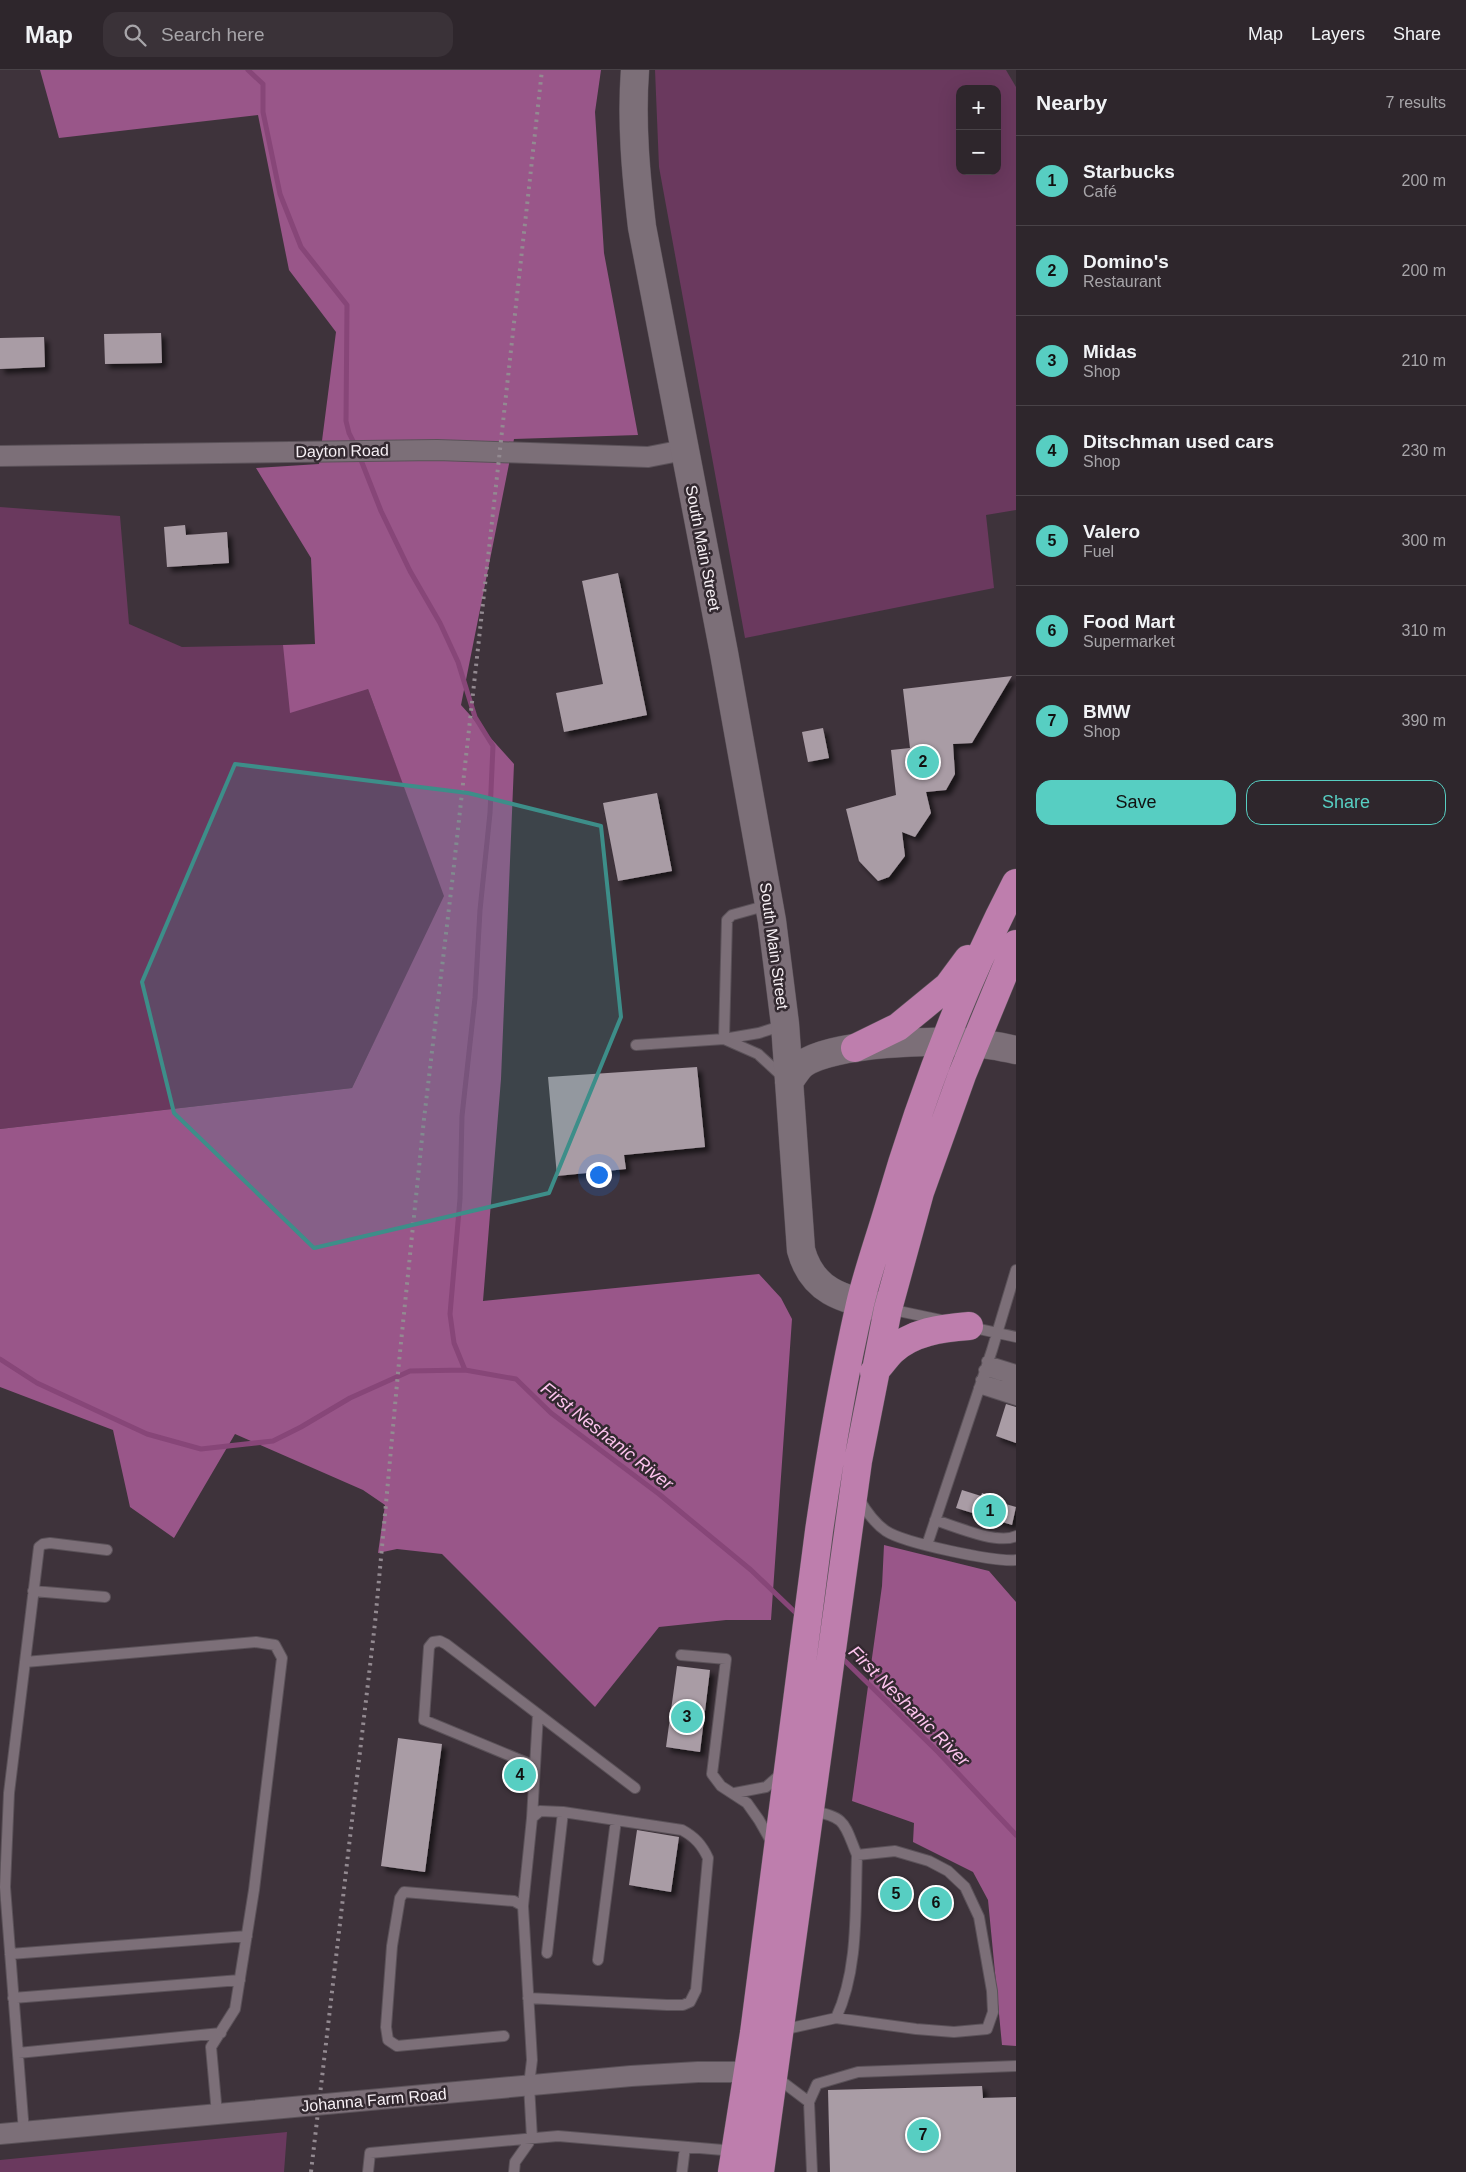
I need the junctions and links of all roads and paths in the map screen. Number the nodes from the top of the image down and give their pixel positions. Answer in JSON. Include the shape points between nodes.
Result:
{"nodes":[{"id":1,"x":635,"y":70,"type":"edge"},
{"id":2,"x":684,"y":450,"type":"junction"},
{"id":3,"x":0,"y":456,"type":"edge"},
{"id":4,"x":1016,"y":883,"type":"edge"},
{"id":5,"x":769,"y":904,"type":"junction"},
{"id":6,"x":994,"y":926,"type":"junction"},
{"id":7,"x":1013,"y":953,"type":"edge"},
{"id":8,"x":785,"y":1024,"type":"junction"},
{"id":9,"x":724,"y":1039,"type":"junction"},
{"id":10,"x":944,"y":1042,"type":"junction"},
{"id":11,"x":975,"y":1043,"type":"junction"},
{"id":12,"x":636,"y":1045,"type":"dead end"},
{"id":13,"x":855,"y":1048,"type":"junction"},
{"id":14,"x":1016,"y":1050,"type":"edge"},
{"id":15,"x":828,"y":1052,"type":"junction"},
{"id":16,"x":789,"y":1082,"type":"junction"},
{"id":17,"x":1016,"y":1270,"type":"edge"},
{"id":18,"x":861,"y":1302,"type":"junction"},
{"id":19,"x":888,"y":1308,"type":"junction"},
{"id":20,"x":969,"y":1326,"type":"junction"},
{"id":21,"x":997,"y":1333,"type":"junction"},
{"id":22,"x":1016,"y":1337,"type":"edge"},
{"id":23,"x":1016,"y":1370,"type":"edge"},
{"id":24,"x":874,"y":1372,"type":"junction"},
{"id":25,"x":983,"y":1375,"type":"junction"},
{"id":26,"x":1016,"y":1380,"type":"edge"},
{"id":27,"x":1016,"y":1390,"type":"edge"},
{"id":28,"x":1016,"y":1400,"type":"edge"},
{"id":29,"x":854,"y":1489,"type":"junction"},
{"id":30,"x":935,"y":1520,"type":"junction"},
{"id":31,"x":1016,"y":1536,"type":"edge"},
{"id":32,"x":927,"y":1545,"type":"junction"},
{"id":33,"x":107,"y":1550,"type":"dead end"},
{"id":34,"x":1016,"y":1560,"type":"edge"},
{"id":35,"x":33,"y":1590,"type":"junction"},
{"id":36,"x":105,"y":1598,"type":"dead end"},
{"id":37,"x":681,"y":1655,"type":"dead end"},
{"id":38,"x":25,"y":1662,"type":"junction"},
{"id":39,"x":538,"y":1714,"type":"junction"},
{"id":40,"x":535,"y":1766,"type":"junction"},
{"id":41,"x":787,"y":1769,"type":"junction"},
{"id":42,"x":635,"y":1788,"type":"dead end"},
{"id":43,"x":735,"y":1793,"type":"junction"},
{"id":44,"x":810,"y":1810,"type":"junction"},
{"id":45,"x":563,"y":1812,"type":"junction"},
{"id":46,"x":532,"y":1818,"type":"junction"},
{"id":47,"x":616,"y":1820,"type":"junction"},
{"id":48,"x":857,"y":1855,"type":"junction"},
{"id":49,"x":777,"y":1856,"type":"junction"},
{"id":50,"x":523,"y":1906,"type":"junction"},
{"id":51,"x":247,"y":1936,"type":"junction"},
{"id":52,"x":547,"y":1953,"type":"dead end"},
{"id":53,"x":10,"y":1954,"type":"junction"},
{"id":54,"x":598,"y":1960,"type":"dead end"},
{"id":55,"x":240,"y":1980,"type":"junction"},
{"id":56,"x":13,"y":1998,"type":"junction"},
{"id":57,"x":528,"y":1998,"type":"junction"},
{"id":58,"x":836,"y":2018,"type":"junction"},
{"id":59,"x":781,"y":2030,"type":"junction"},
{"id":60,"x":221,"y":2033,"type":"junction"},
{"id":61,"x":504,"y":2036,"type":"dead end"},
{"id":62,"x":18,"y":2053,"type":"junction"},
{"id":63,"x":1016,"y":2066,"type":"edge"},
{"id":64,"x":748,"y":2072,"type":"junction"},
{"id":65,"x":774,"y":2076,"type":"junction"},
{"id":66,"x":529,"y":2086,"type":"junction"},
{"id":67,"x":809,"y":2102,"type":"junction"},
{"id":68,"x":217,"y":2114,"type":"junction"},
{"id":69,"x":24,"y":2132,"type":"junction"},
{"id":70,"x":0,"y":2134,"type":"edge"},
{"id":71,"x":532,"y":2138,"type":"junction"},
{"id":72,"x":685,"y":2146,"type":"junction"},
{"id":73,"x":734,"y":2161,"type":"edge"},
{"id":74,"x":368,"y":2172,"type":"edge"},
{"id":75,"x":514,"y":2172,"type":"edge"},
{"id":76,"x":682,"y":2172,"type":"edge"},
{"id":77,"x":760,"y":2172,"type":"edge"},
{"id":78,"x":812,"y":2172,"type":"edge"}],
"edges":[{"from":1,"to":2,"type":"street","name":"South Main Street","via":[[635,174]]},
{"from":2,"to":3,"type":"street","name":"Dayton Road","via":[[648,457],[372,450]]},
{"from":2,"to":5,"type":"street","name":"South Main Street"},
{"from":4,"to":6,"type":"highway"},
{"from":5,"to":8,"type":"street","name":"South Main Street"},
{"from":5,"to":9,"type":"lane","via":[[732,915],[727,920]]},
{"from":6,"to":10,"type":"highway"},
{"from":6,"to":13,"type":"highway","via":[[948,986],[898,1027]]},
{"from":7,"to":11,"type":"highway"},
{"from":8,"to":9,"type":"lane","via":[[759,1033]]},
{"from":8,"to":15,"type":"street","name":"South Main Street","via":[[804,1042]]},
{"from":8,"to":16,"type":"street","name":"South Main Street"},
{"from":9,"to":12,"type":"lane"},
{"from":9,"to":16,"type":"lane","via":[[758,1054]]},
{"from":10,"to":11,"type":"street"},
{"from":10,"to":13,"type":"street"},
{"from":10,"to":18,"type":"highway","via":[[917,1113]]},
{"from":11,"to":14,"type":"street"},
{"from":11,"to":19,"type":"highway","via":[[920,1192]]},
{"from":13,"to":15,"type":"street"},
{"from":15,"to":16,"type":"street","via":[[804,1064]]},
{"from":16,"to":18,"type":"street","name":"South Main Street","via":[[800,1235],[805,1263],[822,1287],[838,1296]]},
{"from":17,"to":21,"type":"lane"},
{"from":18,"to":19,"type":"street","name":"South Main Street"},
{"from":18,"to":41,"type":"highway","via":[[827,1475]]},
{"from":19,"to":20,"type":"lane"},
{"from":19,"to":24,"type":"highway"},
{"from":20,"to":21,"type":"lane"},
{"from":20,"to":24,"type":"highway","via":[[929,1332],[908,1340],[892,1351]]},
{"from":21,"to":22,"type":"lane"},
{"from":21,"to":25,"type":"lane"},
{"from":23,"to":25,"type":"lane"},
{"from":24,"to":29,"type":"highway"},
{"from":25,"to":26,"type":"lane"},
{"from":25,"to":27,"type":"lane"},
{"from":25,"to":28,"type":"lane"},
{"from":25,"to":30,"type":"lane"},
{"from":29,"to":32,"type":"lane","via":[[876,1524],[899,1537]]},
{"from":29,"to":44,"type":"highway"},
{"from":30,"to":31,"type":"lane","via":[[993,1537],[1011,1539]]},
{"from":30,"to":32,"type":"lane"},
{"from":32,"to":34,"type":"lane"},
{"from":33,"to":35,"type":"lane","via":[[43,1544],[39,1547]]},
{"from":35,"to":36,"type":"lane"},
{"from":35,"to":38,"type":"lane"},
{"from":37,"to":43,"type":"lane","via":[[726,1659],[712,1774],[721,1786]]},
{"from":38,"to":51,"type":"lane","via":[[256,1642],[275,1645],[282,1658]]},
{"from":38,"to":53,"type":"lane","via":[[9,1792],[5,1887]]},
{"from":39,"to":40,"type":"lane"},
{"from":39,"to":40,"type":"lane","via":[[446,1644],[433,1642],[429,1647],[424,1720]]},
{"from":39,"to":42,"type":"lane"},
{"from":40,"to":46,"type":"lane"},
{"from":41,"to":43,"type":"lane","via":[[766,1787]]},
{"from":41,"to":49,"type":"highway"},
{"from":43,"to":49,"type":"lane","via":[[760,1820]]},
{"from":44,"to":48,"type":"lane","via":[[832,1814],[844,1823]]},
{"from":44,"to":59,"type":"highway"},
{"from":45,"to":46,"type":"lane","via":[[540,1811]]},
{"from":45,"to":47,"type":"lane"},
{"from":45,"to":52,"type":"lane"},
{"from":46,"to":50,"type":"lane"},
{"from":47,"to":54,"type":"lane"},
{"from":47,"to":57,"type":"lane","via":[[682,1830],[703,1847],[708,1858],[696,1990],[690,2002],[683,2005]]},
{"from":48,"to":58,"type":"lane","via":[[854,1937],[844,2002]]},
{"from":48,"to":58,"type":"lane","via":[[895,1851],[929,1861],[948,1871],[965,1887],[979,1917],[993,2012],[987,2029],[954,2032]]},
{"from":49,"to":64,"type":"highway"},
{"from":50,"to":57,"type":"lane"},
{"from":50,"to":61,"type":"lane","via":[[514,1900],[404,1892],[400,1898],[392,1946],[386,2027],[388,2040],[397,2046]]},
{"from":51,"to":53,"type":"lane"},
{"from":51,"to":55,"type":"lane"},
{"from":53,"to":56,"type":"lane"},
{"from":55,"to":56,"type":"lane"},
{"from":55,"to":60,"type":"lane","via":[[235,2009]]},
{"from":56,"to":62,"type":"lane"},
{"from":57,"to":66,"type":"lane","via":[[532,2060]]},
{"from":58,"to":59,"type":"lane"},
{"from":59,"to":65,"type":"highway"},
{"from":60,"to":62,"type":"lane"},
{"from":60,"to":68,"type":"lane","via":[[211,2047]]},
{"from":62,"to":69,"type":"lane"},
{"from":63,"to":67,"type":"lane","via":[[858,2072],[817,2084]]},
{"from":64,"to":66,"type":"street","name":"Johanna Farm Road","via":[[668,2073]]},
{"from":64,"to":73,"type":"highway"},
{"from":65,"to":67,"type":"lane"},
{"from":65,"to":77,"type":"highway"},
{"from":66,"to":68,"type":"street","name":"Johanna Farm Road"},
{"from":66,"to":71,"type":"lane"},
{"from":67,"to":78,"type":"lane"},
{"from":68,"to":69,"type":"street","name":"Johanna Farm Road"},
{"from":69,"to":70,"type":"street","name":"Johanna Farm Road"},
{"from":71,"to":72,"type":"lane","via":[[558,2136]]},
{"from":71,"to":74,"type":"lane","via":[[370,2153]]},
{"from":71,"to":75,"type":"lane","via":[[515,2162]]},
{"from":72,"to":73,"type":"lane"},
{"from":72,"to":76,"type":"lane"}]}
